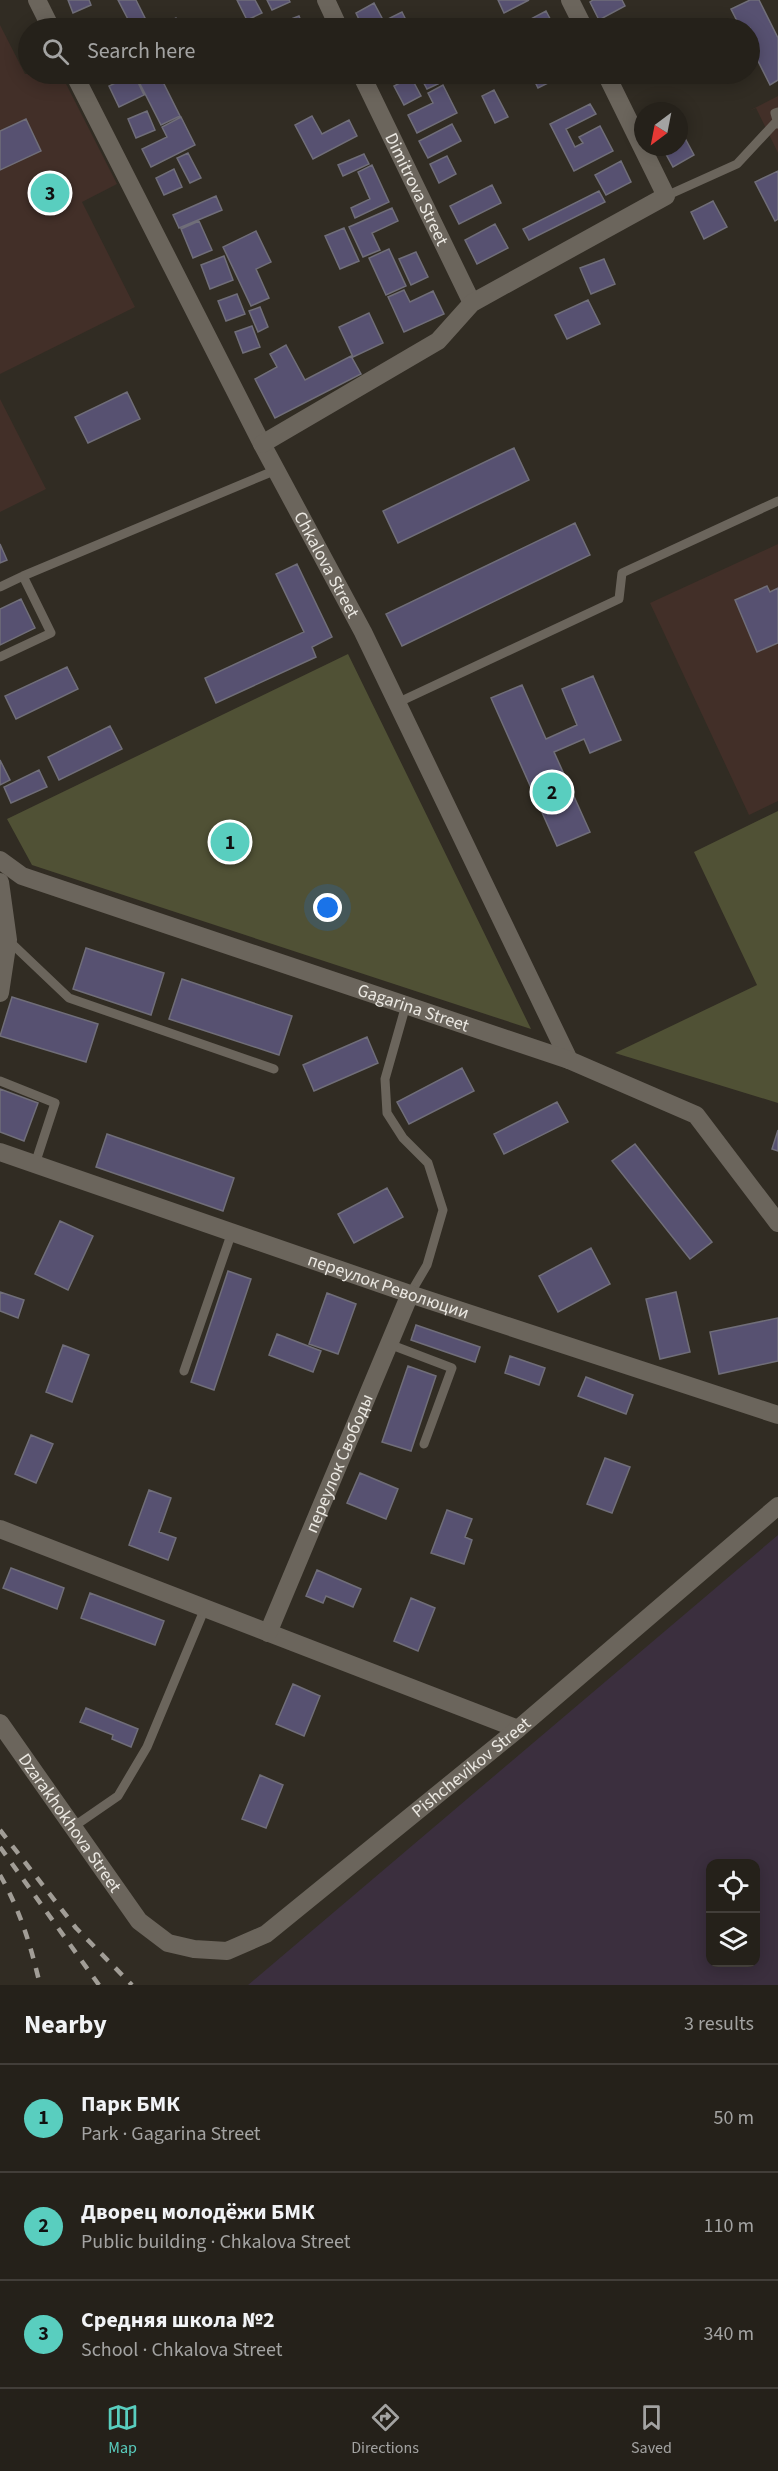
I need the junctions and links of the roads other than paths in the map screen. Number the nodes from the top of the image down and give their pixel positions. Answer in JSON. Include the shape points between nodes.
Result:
{"nodes":[{"id":1,"x":37,"y":0,"type":"edge"},
{"id":2,"x":326,"y":0,"type":"edge"},
{"id":3,"x":570,"y":0,"type":"edge"},
{"id":4,"x":46,"y":18,"type":"edge"},
{"id":5,"x":334,"y":18,"type":"edge"},
{"id":6,"x":579,"y":18,"type":"edge"},
{"id":7,"x":79,"y":84,"type":"edge"},
{"id":8,"x":366,"y":84,"type":"edge"},
{"id":9,"x":611,"y":84,"type":"edge"},
{"id":10,"x":778,"y":112,"type":"edge"},
{"id":11,"x":777,"y":123,"type":"edge"},
{"id":12,"x":666,"y":196,"type":"junction"},
{"id":13,"x":472,"y":303,"type":"junction"},
{"id":14,"x":262,"y":444,"type":"junction"},
{"id":15,"x":276,"y":470,"type":"junction"},
{"id":16,"x":778,"y":501,"type":"edge"},
{"id":17,"x":23,"y":576,"type":"junction"},
{"id":18,"x":0,"y":587,"type":"edge"},
{"id":19,"x":0,"y":657,"type":"edge"},
{"id":20,"x":397,"y":702,"type":"junction"},
{"id":21,"x":0,"y":860,"type":"edge"},
{"id":22,"x":0,"y":882,"type":"edge"},
{"id":23,"x":8,"y":940,"type":"junction"},
{"id":24,"x":0,"y":993,"type":"edge"},
{"id":25,"x":406,"y":1005,"type":"junction"},
{"id":26,"x":568,"y":1060,"type":"junction"},
{"id":27,"x":274,"y":1069,"type":"dead end"},
{"id":28,"x":0,"y":1081,"type":"edge"},
{"id":29,"x":0,"y":1152,"type":"edge"},
{"id":30,"x":35,"y":1164,"type":"junction"},
{"id":31,"x":778,"y":1223,"type":"edge"},
{"id":32,"x":232,"y":1232,"type":"junction"},
{"id":33,"x":410,"y":1293,"type":"junction"},
{"id":34,"x":389,"y":1344,"type":"junction"},
{"id":35,"x":184,"y":1371,"type":"dead end"},
{"id":36,"x":778,"y":1415,"type":"edge"},
{"id":37,"x":424,"y":1444,"type":"dead end"},
{"id":38,"x":778,"y":1506,"type":"edge"},
{"id":39,"x":0,"y":1529,"type":"edge"},
{"id":40,"x":205,"y":1608,"type":"junction"},
{"id":41,"x":268,"y":1633,"type":"junction"},
{"id":42,"x":0,"y":1724,"type":"edge"},
{"id":43,"x":518,"y":1729,"type":"junction"},
{"id":44,"x":73,"y":1827,"type":"junction"},
{"id":45,"x":139,"y":1921,"type":"joint"}],
"edges":[{"from":1,"to":4,"type":"street"},
{"from":2,"to":5,"type":"street"},
{"from":3,"to":6,"type":"street"},
{"from":7,"to":14,"type":"street","name":"Chkalova Street"},
{"from":8,"to":13,"type":"street","name":"Dimitrova Street"},
{"from":9,"to":12,"type":"street"},
{"from":10,"to":11,"type":"lane"},
{"from":11,"to":12,"type":"lane","via":[[737,164]]},
{"from":12,"to":13,"type":"street"},
{"from":13,"to":14,"type":"street","via":[[438,341]]},
{"from":14,"to":15,"type":"street","name":"Chkalova Street"},
{"from":15,"to":17,"type":"lane"},
{"from":15,"to":20,"type":"street","name":"Chkalova Street"},
{"from":16,"to":20,"type":"lane","via":[[622,573],[619,599]]},
{"from":17,"to":18,"type":"lane"},
{"from":17,"to":19,"type":"lane","via":[[51,633]]},
{"from":20,"to":26,"type":"street","name":"Chkalova Street"},
{"from":21,"to":25,"type":"street","name":"Gagarina Street","via":[[22,876]]},
{"from":22,"to":23,"type":"street"},
{"from":23,"to":24,"type":"street"},
{"from":23,"to":27,"type":"lane","via":[[69,998]]},
{"from":25,"to":26,"type":"street","name":"Gagarina Street"},
{"from":25,"to":33,"type":"lane","via":[[385,1078],[387,1113],[403,1138],[428,1163],[443,1210],[427,1265]]},
{"from":26,"to":31,"type":"street","name":"Gagarina Street","via":[[696,1115]]},
{"from":28,"to":30,"type":"lane","via":[[55,1103]]},
{"from":29,"to":30,"type":"street","name":"переулок Революции"},
{"from":30,"to":32,"type":"street","name":"переулок Революции"},
{"from":32,"to":33,"type":"street","name":"переулок Революции"},
{"from":32,"to":35,"type":"lane"},
{"from":33,"to":34,"type":"street","name":"переулок Свободы"},
{"from":33,"to":36,"type":"street","name":"переулок Революции"},
{"from":34,"to":37,"type":"lane","via":[[452,1368]]},
{"from":34,"to":41,"type":"street","name":"переулок Свободы"},
{"from":38,"to":43,"type":"street","name":"Pishchevikov Street"},
{"from":39,"to":40,"type":"street"},
{"from":40,"to":41,"type":"street"},
{"from":40,"to":44,"type":"lane","via":[[147,1747],[118,1796]]},
{"from":41,"to":43,"type":"street"},
{"from":42,"to":44,"type":"street","name":"Dzarakhokhova Street"},
{"from":43,"to":45,"type":"street","name":"Pishchevikov Street","via":[[267,1934],[226,1952],[194,1949],[168,1942]]},
{"from":44,"to":45,"type":"street","name":"Dzarakhokhova Street"}]}
